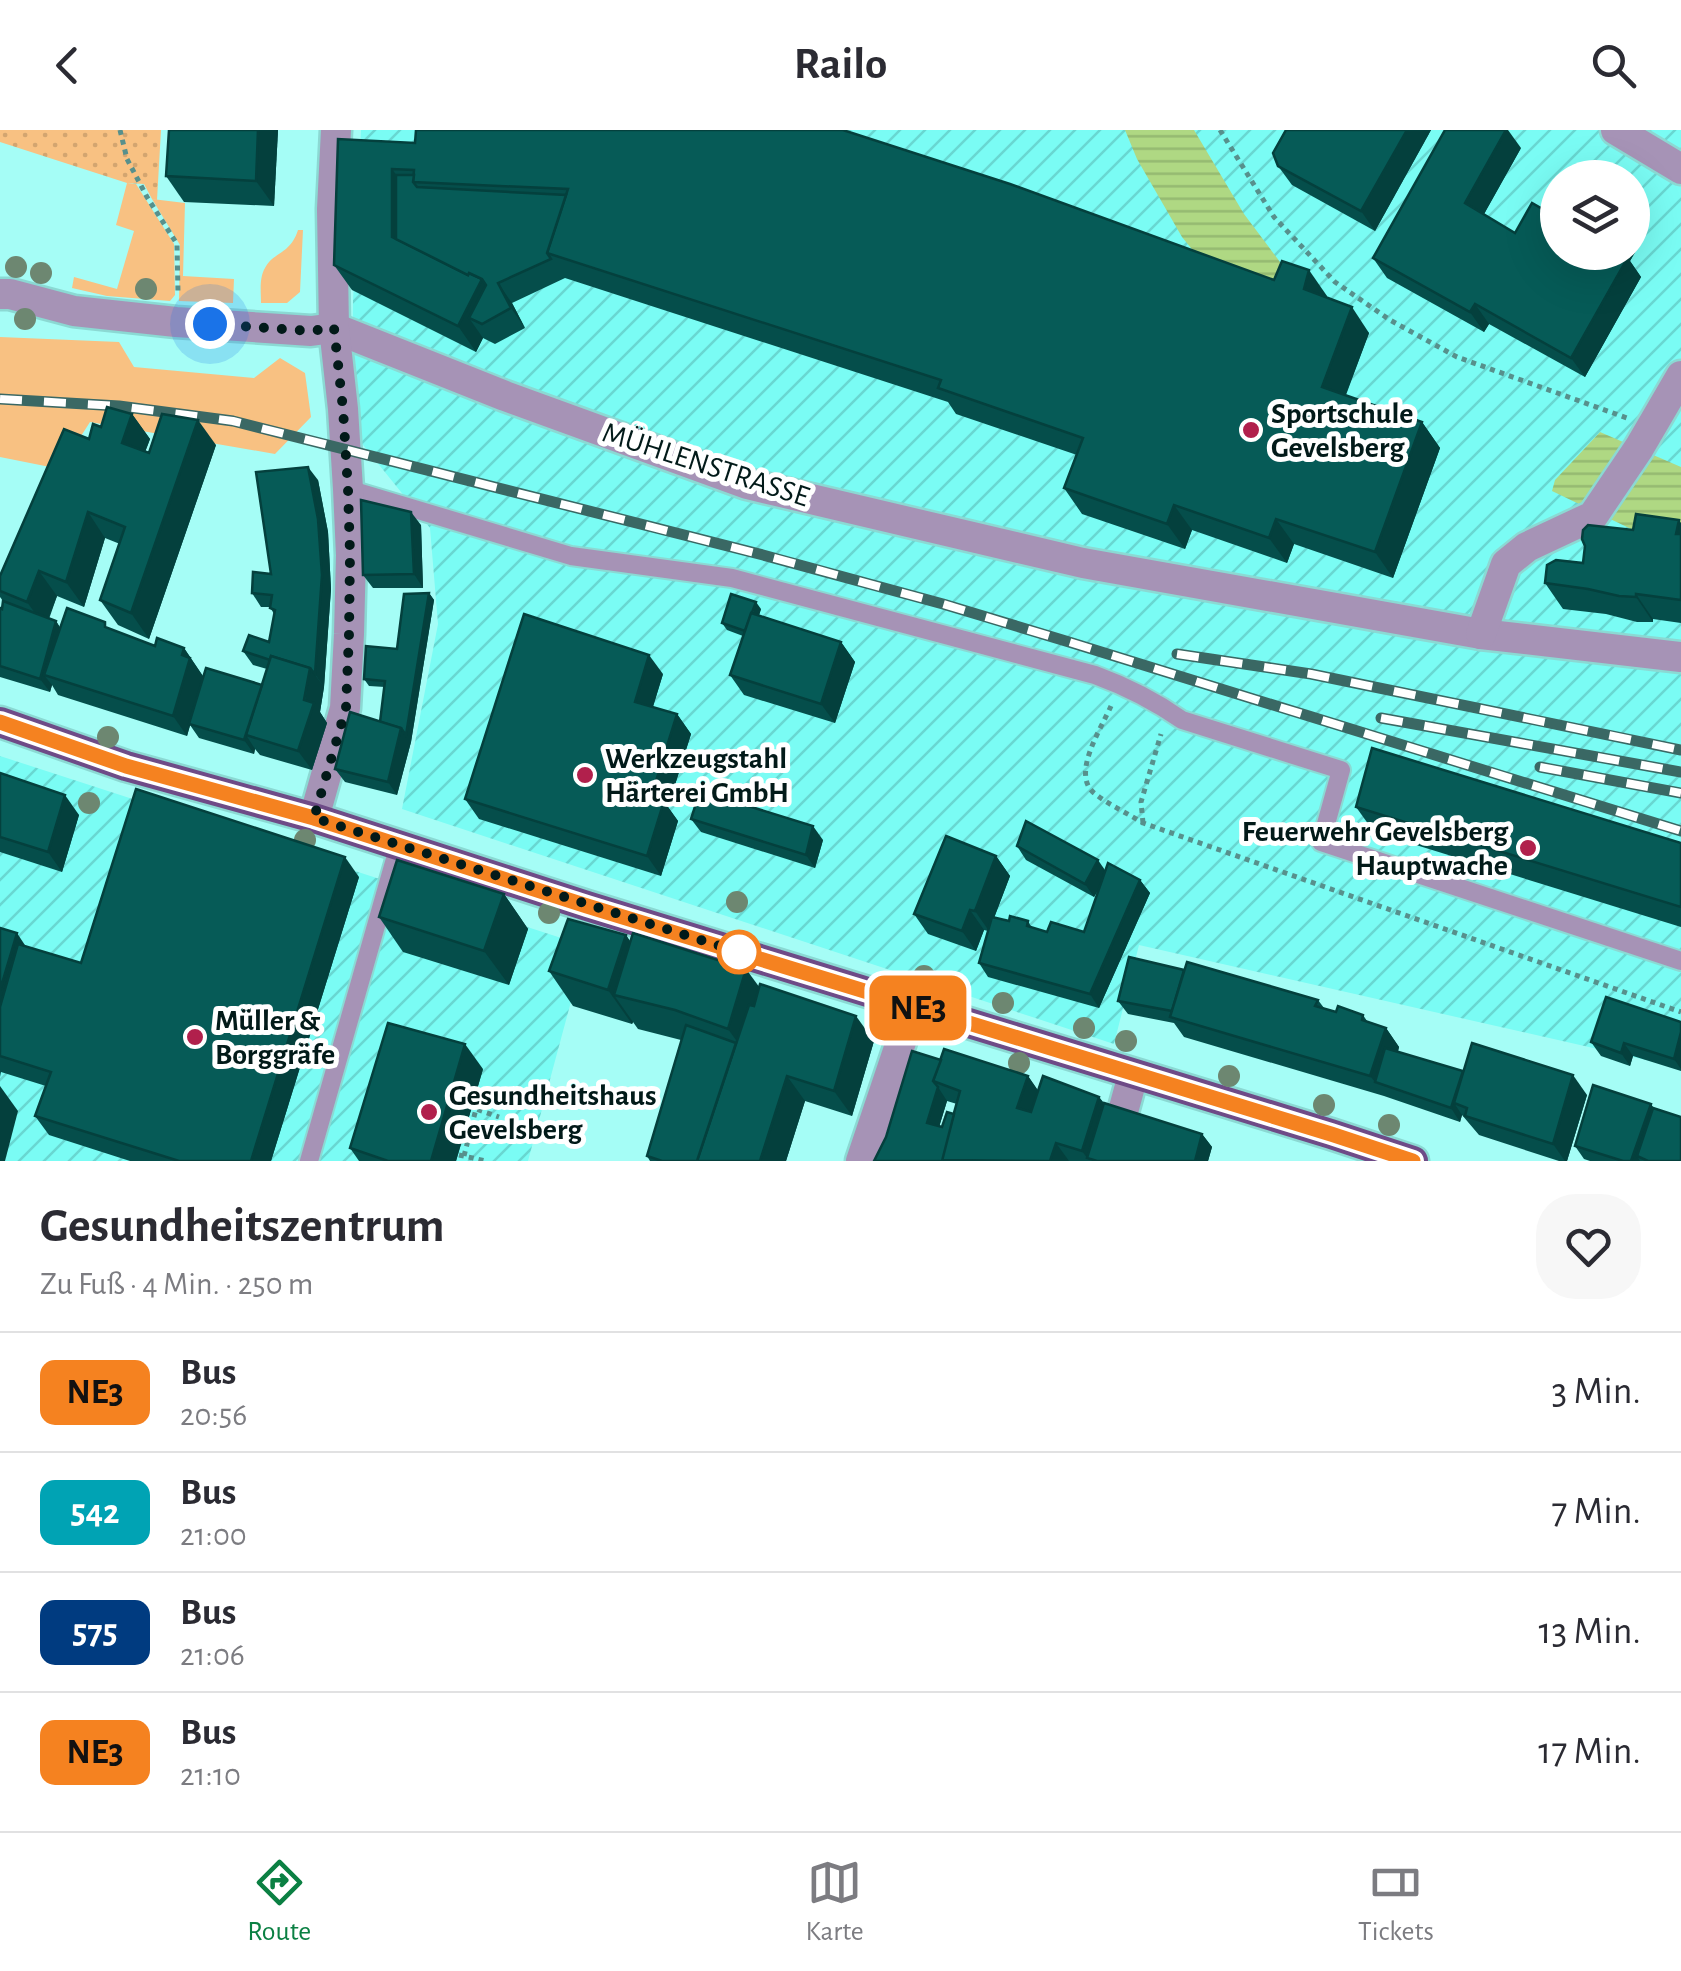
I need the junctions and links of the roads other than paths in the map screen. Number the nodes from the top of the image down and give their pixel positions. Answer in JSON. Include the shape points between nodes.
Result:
{"nodes":[{"id":1,"x":336,"y":130,"type":"edge"},
{"id":2,"x":1616,"y":130,"type":"edge"},
{"id":3,"x":1681,"y":168,"type":"edge"},
{"id":4,"x":0,"y":294,"type":"edge"},
{"id":5,"x":334,"y":328,"type":"junction"},
{"id":6,"x":1681,"y":376,"type":"edge"},
{"id":7,"x":348,"y":489,"type":"junction"},
{"id":8,"x":1481,"y":634,"type":"junction"},
{"id":9,"x":1681,"y":657,"type":"edge"},
{"id":10,"x":0,"y":722,"type":"edge"},
{"id":11,"x":314,"y":818,"type":"junction"},
{"id":12,"x":399,"y":845,"type":"junction"},
{"id":13,"x":1681,"y":961,"type":"edge"},
{"id":14,"x":913,"y":1006,"type":"junction"},
{"id":15,"x":1133,"y":1074,"type":"junction"},
{"id":16,"x":1121,"y":1119,"type":"edge"},
{"id":17,"x":1400,"y":1159,"type":"edge"},
{"id":18,"x":309,"y":1161,"type":"edge"},
{"id":19,"x":861,"y":1161,"type":"edge"}],
"edges":[{"from":1,"to":5,"type":"street"},
{"from":2,"to":3,"type":"street"},
{"from":4,"to":5,"type":"street","name":"MÜHLENSTRASSE","via":[[74,311],[176,322]]},
{"from":5,"to":7,"type":"street"},
{"from":5,"to":8,"type":"street","name":"MÜHLENSTRASSE","via":[[746,484],[1083,564]]},
{"from":6,"to":8,"type":"street","via":[[1594,516],[1506,564]]},
{"from":7,"to":11,"type":"street","via":[[346,708]]},
{"from":7,"to":13,"type":"lane","via":[[572,556],[732,578],[1094,674],[1182,720],[1340,770],[1321,842]]},
{"from":8,"to":9,"type":"street","name":"MÜHLENSTRASSE"},
{"from":10,"to":11,"type":"main road","via":[[126,766]]},
{"from":11,"to":12,"type":"main road"},
{"from":12,"to":14,"type":"main road"},
{"from":12,"to":18,"type":"lane"},
{"from":14,"to":15,"type":"main road"},
{"from":14,"to":19,"type":"street"},
{"from":15,"to":16,"type":"street"},
{"from":15,"to":17,"type":"main road"}]}
